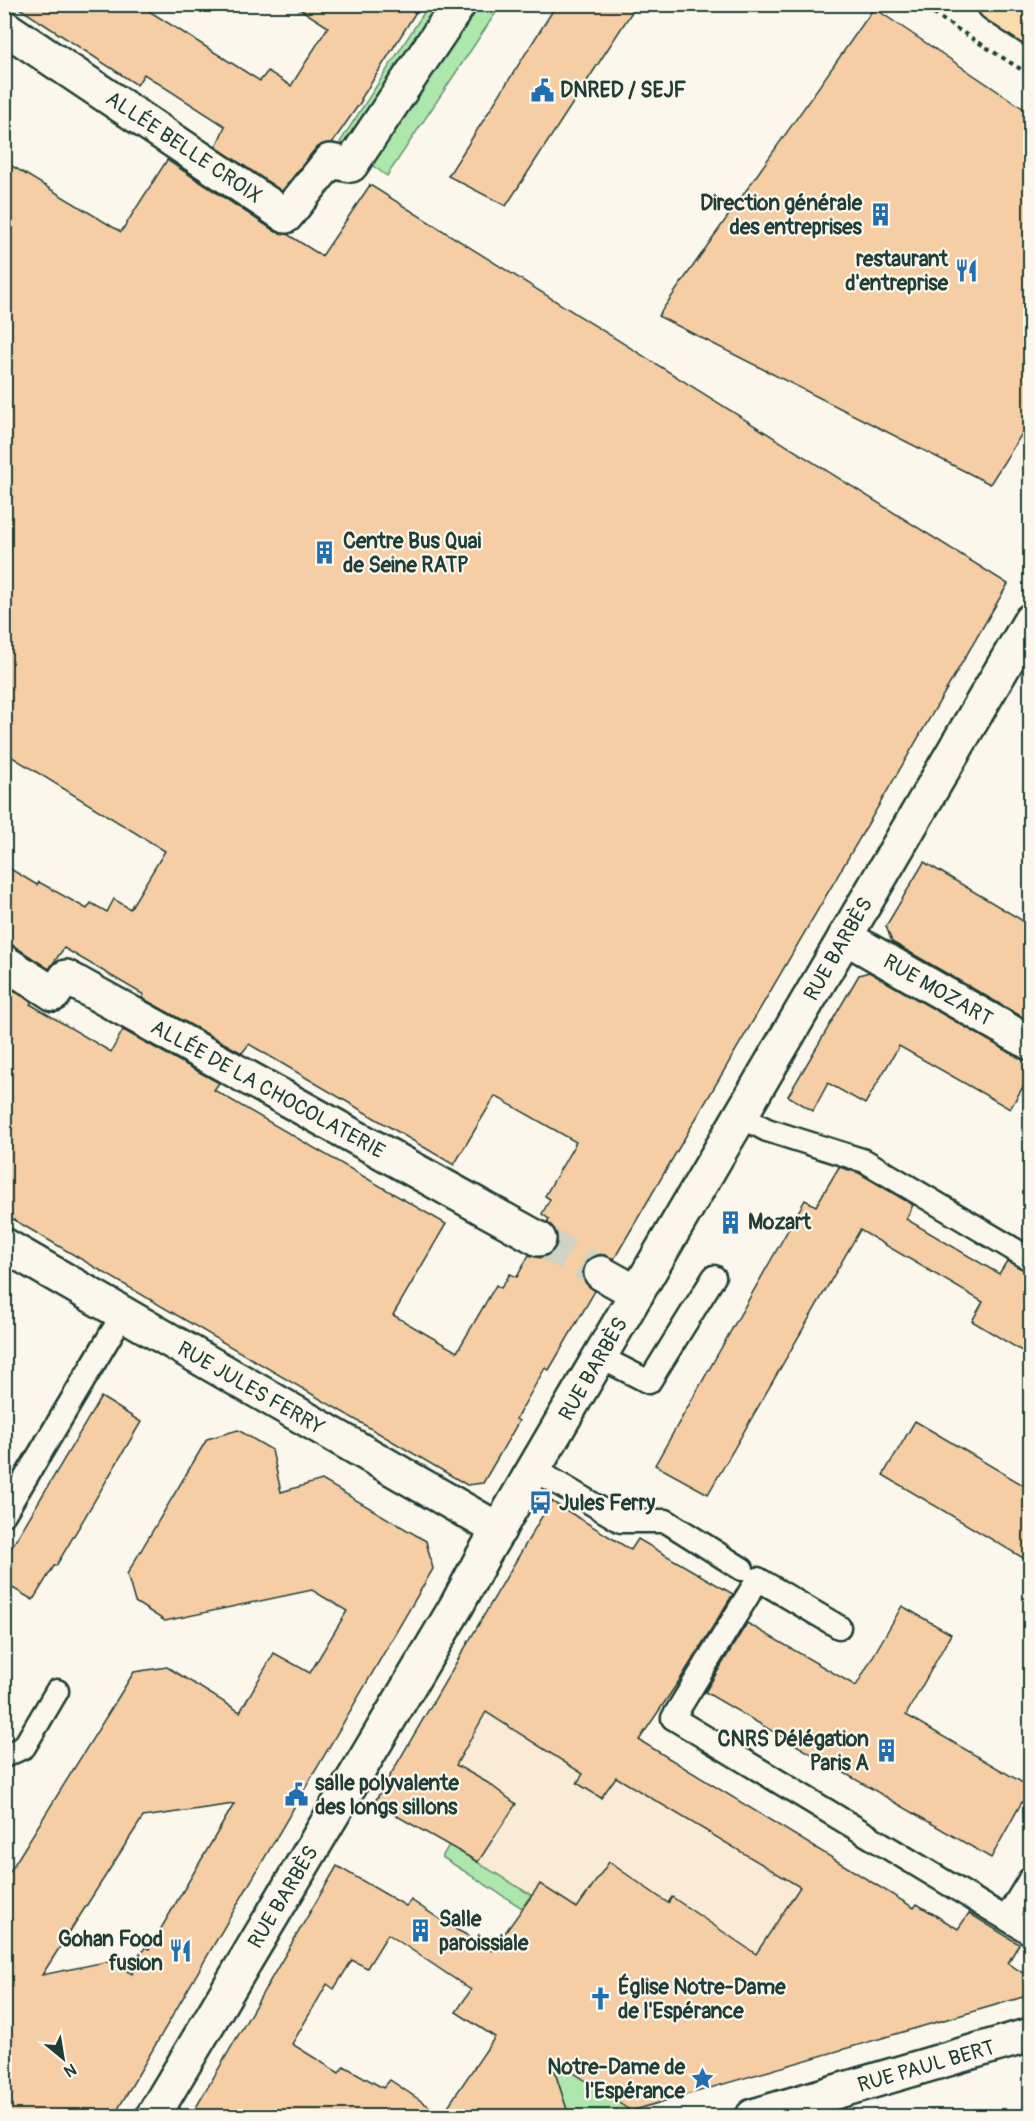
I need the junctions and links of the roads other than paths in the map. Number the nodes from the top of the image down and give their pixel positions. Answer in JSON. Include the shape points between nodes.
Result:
{"nodes":[{"id":1,"x":459,"y":4,"type":"edge"},
{"id":2,"x":994,"y":4,"type":"edge"},
{"id":3,"x":4,"y":27,"type":"edge"},
{"id":4,"x":1030,"y":28,"type":"edge"},
{"id":5,"x":1030,"y":621,"type":"edge"},
{"id":6,"x":845,"y":937,"type":"junction"},
{"id":7,"x":4,"y":962,"type":"edge"},
{"id":8,"x":1030,"y":1043,"type":"edge"},
{"id":9,"x":740,"y":1116,"type":"junction"},
{"id":10,"x":539,"y":1239,"type":"tunnel mouth"},
{"id":11,"x":4,"y":1245,"type":"edge"},
{"id":12,"x":1030,"y":1259,"type":"edge"},
{"id":13,"x":601,"y":1273,"type":"tunnel mouth"},
{"id":14,"x":714,"y":1277,"type":"dead end"},
{"id":15,"x":637,"y":1293,"type":"junction"},
{"id":16,"x":123,"y":1314,"type":"junction"},
{"id":17,"x":600,"y":1357,"type":"junction"},
{"id":18,"x":534,"y":1469,"type":"junction"},
{"id":19,"x":4,"y":1514,"type":"edge"},
{"id":20,"x":499,"y":1530,"type":"junction"},
{"id":21,"x":742,"y":1569,"type":"dead end"},
{"id":22,"x":839,"y":1627,"type":"dead end"},
{"id":23,"x":57,"y":1691,"type":"dead end"},
{"id":24,"x":4,"y":1756,"type":"edge"},
{"id":25,"x":1030,"y":1879,"type":"edge"},
{"id":26,"x":1006,"y":1917,"type":"junction"},
{"id":27,"x":1030,"y":1933,"type":"edge"},
{"id":28,"x":1030,"y":2035,"type":"edge"},
{"id":29,"x":153,"y":2116,"type":"edge"},
{"id":30,"x":753,"y":2116,"type":"edge"}],
"edges":[{"from":1,"to":3,"type":"street","name":"ALLÉE BELLE CROIX","via":[[351,165],[330,161],[286,216]]},
{"from":2,"to":4,"type":"main road"},
{"from":5,"to":6,"type":"street","name":"RUE BARBÈS"},
{"from":6,"to":8,"type":"street","name":"RUE MOZART"},
{"from":6,"to":9,"type":"street","name":"RUE BARBÈS"},
{"from":7,"to":10,"type":"street","name":"ALLÉE DE LA CHOCOLATERIE","via":[[54,994],[66,977]]},
{"from":9,"to":12,"type":"lane","via":[[767,1130],[865,1161]]},
{"from":9,"to":15,"type":"street","name":"RUE BARBÈS"},
{"from":11,"to":16,"type":"street","name":"RUE JULES FERRY"},
{"from":13,"to":15,"type":"street"},
{"from":14,"to":17,"type":"lane","via":[[649,1382]]},
{"from":15,"to":17,"type":"street","name":"RUE BARBÈS"},
{"from":16,"to":19,"type":"lane"},
{"from":16,"to":20,"type":"street","name":"RUE JULES FERRY"},
{"from":17,"to":18,"type":"street","name":"RUE BARBÈS"},
{"from":18,"to":20,"type":"street","name":"RUE BARBÈS"},
{"from":18,"to":21,"type":"lane","via":[[621,1521],[666,1521]]},
{"from":20,"to":29,"type":"street","name":"RUE BARBÈS"},
{"from":22,"to":26,"type":"lane","via":[[759,1579],[673,1718]]},
{"from":23,"to":24,"type":"lane","via":[[24,1747]]},
{"from":25,"to":26,"type":"lane"},
{"from":26,"to":27,"type":"lane"},
{"from":28,"to":30,"type":"street","name":"RUE PAUL BERT"}]}
